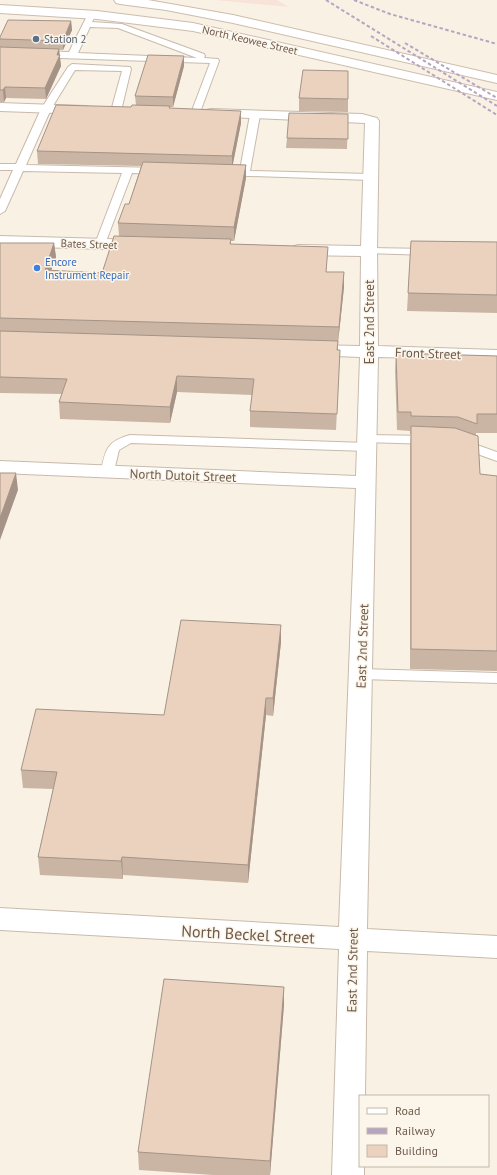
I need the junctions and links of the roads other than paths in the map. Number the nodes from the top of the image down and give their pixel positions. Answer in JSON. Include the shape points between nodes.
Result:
{"nodes":[{"id":1,"x":120,"y":0,"type":"edge"},
{"id":2,"x":0,"y":9,"type":"edge"},
{"id":3,"x":89,"y":19,"type":"junction"},
{"id":4,"x":150,"y":48,"type":"junction"},
{"id":5,"x":0,"y":53,"type":"edge"},
{"id":6,"x":72,"y":55,"type":"junction"},
{"id":7,"x":215,"y":61,"type":"junction"},
{"id":8,"x":497,"y":79,"type":"edge"},
{"id":9,"x":497,"y":96,"type":"edge"},
{"id":10,"x":0,"y":107,"type":"edge"},
{"id":11,"x":46,"y":109,"type":"junction"},
{"id":12,"x":116,"y":111,"type":"junction"},
{"id":13,"x":131,"y":111,"type":"edge"},
{"id":14,"x":182,"y":112,"type":"edge"},
{"id":15,"x":196,"y":113,"type":"junction"},
{"id":16,"x":255,"y":115,"type":"junction"},
{"id":17,"x":0,"y":167,"type":"edge"},
{"id":18,"x":21,"y":168,"type":"junction"},
{"id":19,"x":128,"y":170,"type":"junction"},
{"id":20,"x":167,"y":171,"type":"edge"},
{"id":21,"x":214,"y":172,"type":"edge"},
{"id":22,"x":245,"y":173,"type":"junction"},
{"id":23,"x":370,"y":177,"type":"junction"},
{"id":24,"x":0,"y":211,"type":"edge"},
{"id":25,"x":0,"y":241,"type":"edge"},
{"id":26,"x":100,"y":244,"type":"junction"},
{"id":27,"x":156,"y":246,"type":"edge"},
{"id":28,"x":282,"y":249,"type":"edge"},
{"id":29,"x":369,"y":251,"type":"junction"},
{"id":30,"x":444,"y":253,"type":"edge"},
{"id":31,"x":298,"y":349,"type":"edge"},
{"id":32,"x":368,"y":351,"type":"junction"},
{"id":33,"x":497,"y":355,"type":"edge"},
{"id":34,"x":367,"y":443,"type":"junction"},
{"id":35,"x":497,"y":457,"type":"edge"},
{"id":36,"x":0,"y":467,"type":"edge"},
{"id":37,"x":108,"y":472,"type":"junction"},
{"id":38,"x":366,"y":482,"type":"junction"},
{"id":39,"x":361,"y":674,"type":"junction"},
{"id":40,"x":497,"y":678,"type":"edge"},
{"id":41,"x":0,"y":919,"type":"edge"},
{"id":42,"x":353,"y":940,"type":"junction"},
{"id":43,"x":497,"y":947,"type":"edge"},
{"id":44,"x":348,"y":1175,"type":"edge"}],
"edges":[{"from":1,"to":8,"type":"street","name":"North Keowee Street","via":[[218,16]]},
{"from":2,"to":3,"type":"street","name":"North Keowee Street"},
{"from":3,"to":4,"type":"lane","via":[[119,26]]},
{"from":3,"to":6,"type":"lane"},
{"from":3,"to":9,"type":"street","name":"North Keowee Street","via":[[157,21],[193,27]]},
{"from":4,"to":6,"type":"lane"},
{"from":4,"to":7,"type":"lane"},
{"from":4,"to":7,"type":"lane"},
{"from":5,"to":6,"type":"lane"},
{"from":7,"to":15,"type":"lane"},
{"from":10,"to":11,"type":"street"},
{"from":11,"to":12,"type":"street"},
{"from":11,"to":12,"type":"lane","via":[[72,67],[127,69]]},
{"from":11,"to":18,"type":"lane"},
{"from":12,"to":13,"type":"street"},
{"from":14,"to":15,"type":"street"},
{"from":15,"to":16,"type":"street"},
{"from":16,"to":22,"type":"lane"},
{"from":16,"to":23,"type":"street","name":"East 2nd Street","via":[[372,121]]},
{"from":17,"to":18,"type":"lane"},
{"from":18,"to":19,"type":"lane"},
{"from":18,"to":24,"type":"lane"},
{"from":19,"to":20,"type":"lane"},
{"from":19,"to":26,"type":"lane"},
{"from":21,"to":22,"type":"lane"},
{"from":22,"to":23,"type":"lane"},
{"from":23,"to":29,"type":"street","name":"East 2nd Street"},
{"from":25,"to":26,"type":"street","name":"Bates Street"},
{"from":26,"to":27,"type":"street","name":"Bates Street"},
{"from":28,"to":29,"type":"street"},
{"from":29,"to":30,"type":"lane"},
{"from":29,"to":32,"type":"street","name":"East 2nd Street"},
{"from":31,"to":32,"type":"street","name":"Front Street"},
{"from":32,"to":33,"type":"street","name":"Front Street"},
{"from":32,"to":34,"type":"street","name":"East 2nd Street"},
{"from":34,"to":35,"type":"lane","via":[[456,441]]},
{"from":34,"to":37,"type":"lane","via":[[130,439],[114,447]]},
{"from":34,"to":38,"type":"street","name":"East 2nd Street"},
{"from":36,"to":37,"type":"street","name":"North Dutoit Street"},
{"from":37,"to":38,"type":"street","name":"North Dutoit Street"},
{"from":38,"to":39,"type":"street","name":"East 2nd Street"},
{"from":39,"to":40,"type":"lane"},
{"from":39,"to":42,"type":"street","name":"East 2nd Street"},
{"from":41,"to":42,"type":"street","name":"North Beckel Street"},
{"from":42,"to":43,"type":"street","name":"North Beckel Street"},
{"from":42,"to":44,"type":"street","name":"East 2nd Street"}]}
